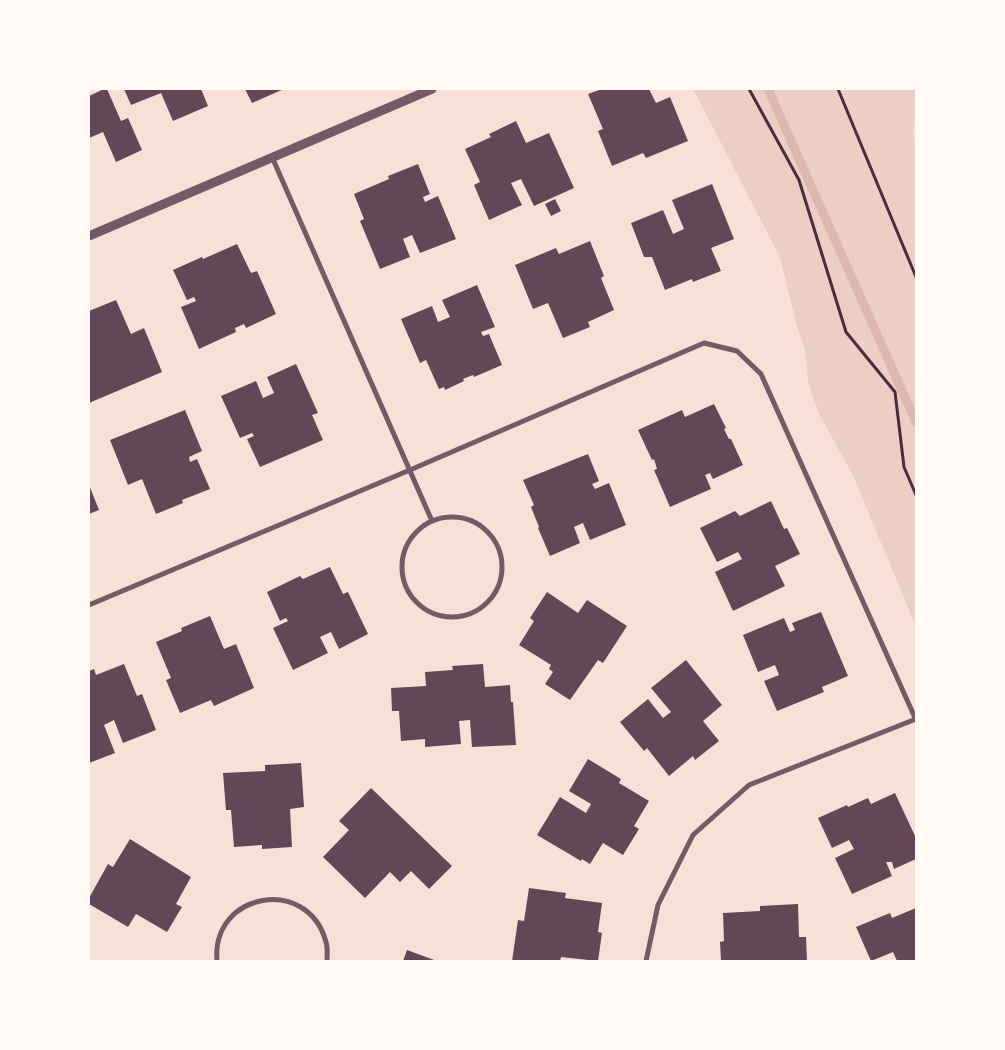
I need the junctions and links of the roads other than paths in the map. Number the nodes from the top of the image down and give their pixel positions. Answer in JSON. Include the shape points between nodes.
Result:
{"nodes":[{"id":1,"x":432,"y":89,"type":"edge"},
{"id":2,"x":272,"y":157,"type":"junction"},
{"id":3,"x":89,"y":236,"type":"edge"},
{"id":4,"x":410,"y":470,"type":"junction"},
{"id":5,"x":432,"y":521,"type":"junction"},
{"id":6,"x":89,"y":605,"type":"edge"},
{"id":7,"x":916,"y":719,"type":"edge"},
{"id":8,"x":217,"y":961,"type":"edge"},
{"id":9,"x":327,"y":961,"type":"edge"},
{"id":10,"x":646,"y":961,"type":"edge"}],
"edges":[{"from":1,"to":2,"type":"street"},
{"from":2,"to":3,"type":"street"},
{"from":2,"to":4,"type":"street"},
{"from":4,"to":5,"type":"street"},
{"from":4,"to":6,"type":"street"},
{"from":4,"to":7,"type":"street","via":[[704,343],[737,351],[761,374]]},
{"from":5,"to":5,"type":"street","via":[[419,529],[408,542],[402,572],[406,587],[414,601],[426,611],[458,617],[472,613],[496,592],[502,562],[498,547],[490,533],[470,520],[447,517]]},
{"from":7,"to":10,"type":"street","via":[[749,785],[693,835],[658,905]]},
{"from":8,"to":9,"type":"street","via":[[220,936],[228,921],[240,909],[272,899],[291,902],[308,912],[320,926],[327,944]]}]}
